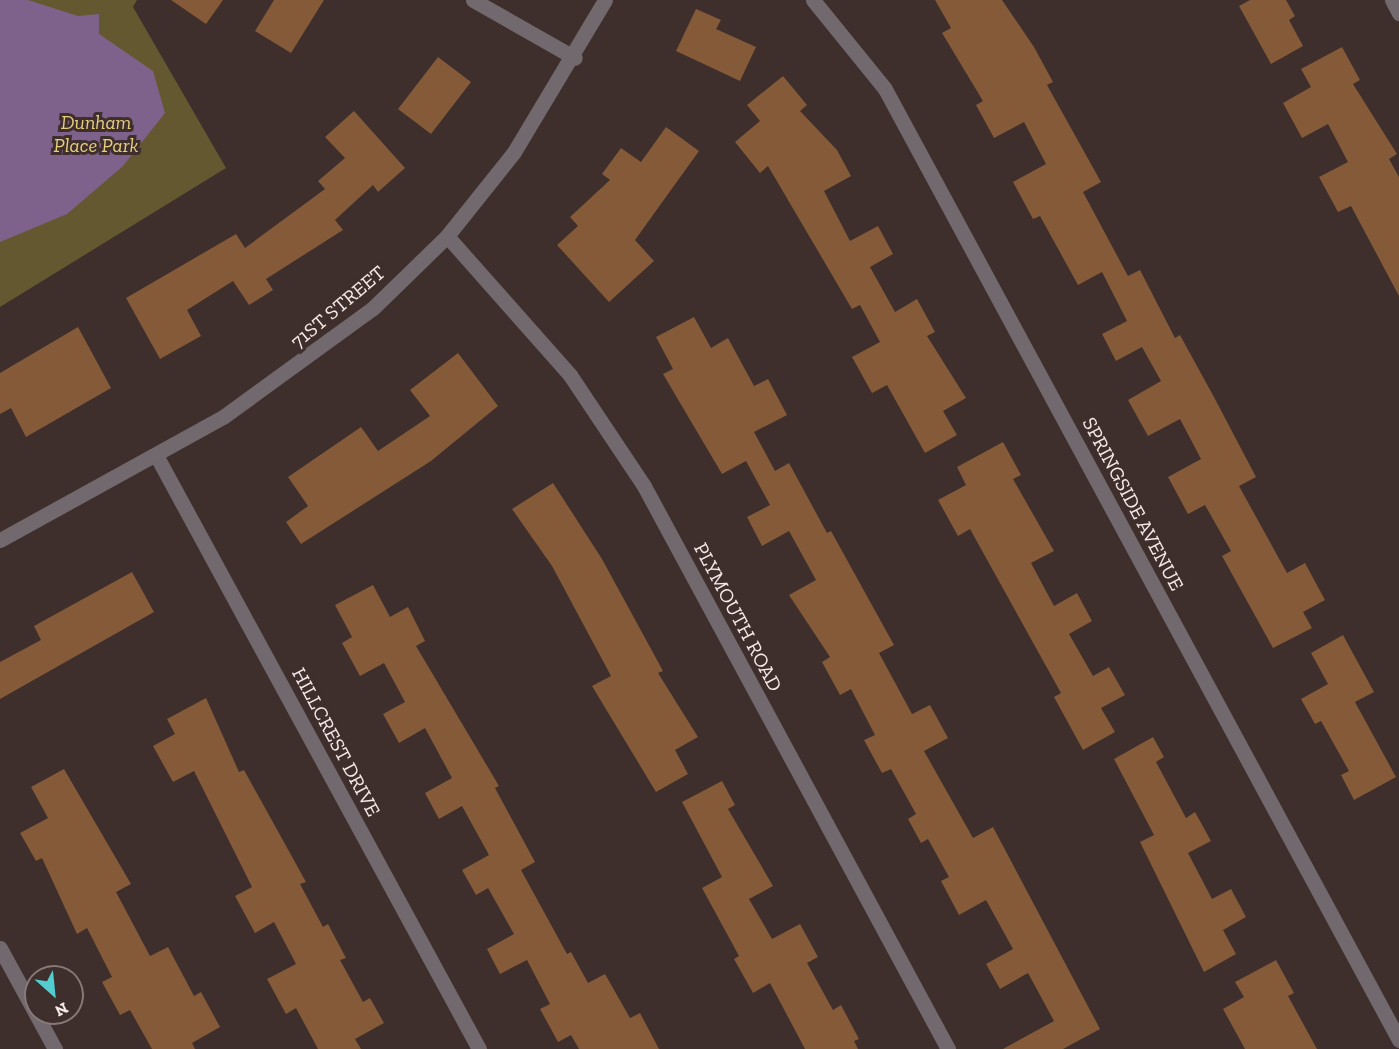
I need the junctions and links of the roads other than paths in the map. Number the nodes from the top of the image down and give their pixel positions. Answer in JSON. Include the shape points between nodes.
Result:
{"nodes":[{"id":1,"x":472,"y":0,"type":"edge"},
{"id":2,"x":605,"y":0,"type":"edge"},
{"id":3,"x":813,"y":0,"type":"edge"},
{"id":4,"x":1392,"y":0,"type":"edge"},
{"id":5,"x":1399,"y":13,"type":"edge"},
{"id":6,"x":575,"y":58,"type":"junction"},
{"id":7,"x":447,"y":236,"type":"junction"},
{"id":8,"x":156,"y":455,"type":"junction"},
{"id":9,"x":0,"y":540,"type":"edge"},
{"id":10,"x":0,"y":948,"type":"edge"},
{"id":11,"x":1399,"y":1040,"type":"edge"},
{"id":12,"x":55,"y":1049,"type":"edge"},
{"id":13,"x":479,"y":1049,"type":"edge"},
{"id":14,"x":948,"y":1049,"type":"edge"}],
"edges":[{"from":1,"to":6,"type":"street"},
{"from":2,"to":6,"type":"street","name":"71ST STREET"},
{"from":3,"to":11,"type":"street","name":"SPRINGSIDE AVENUE","via":[[853,43],[885,89]]},
{"from":4,"to":5,"type":"street"},
{"from":6,"to":7,"type":"street","name":"71ST STREET","via":[[514,152]]},
{"from":7,"to":8,"type":"street","name":"71ST STREET","via":[[322,350]]},
{"from":7,"to":14,"type":"street","name":"PLYMOUTH ROAD","via":[[570,375],[644,486]]},
{"from":8,"to":9,"type":"street","name":"71ST STREET"},
{"from":8,"to":13,"type":"street","name":"HILLCREST DRIVE"},
{"from":10,"to":12,"type":"street"}]}
